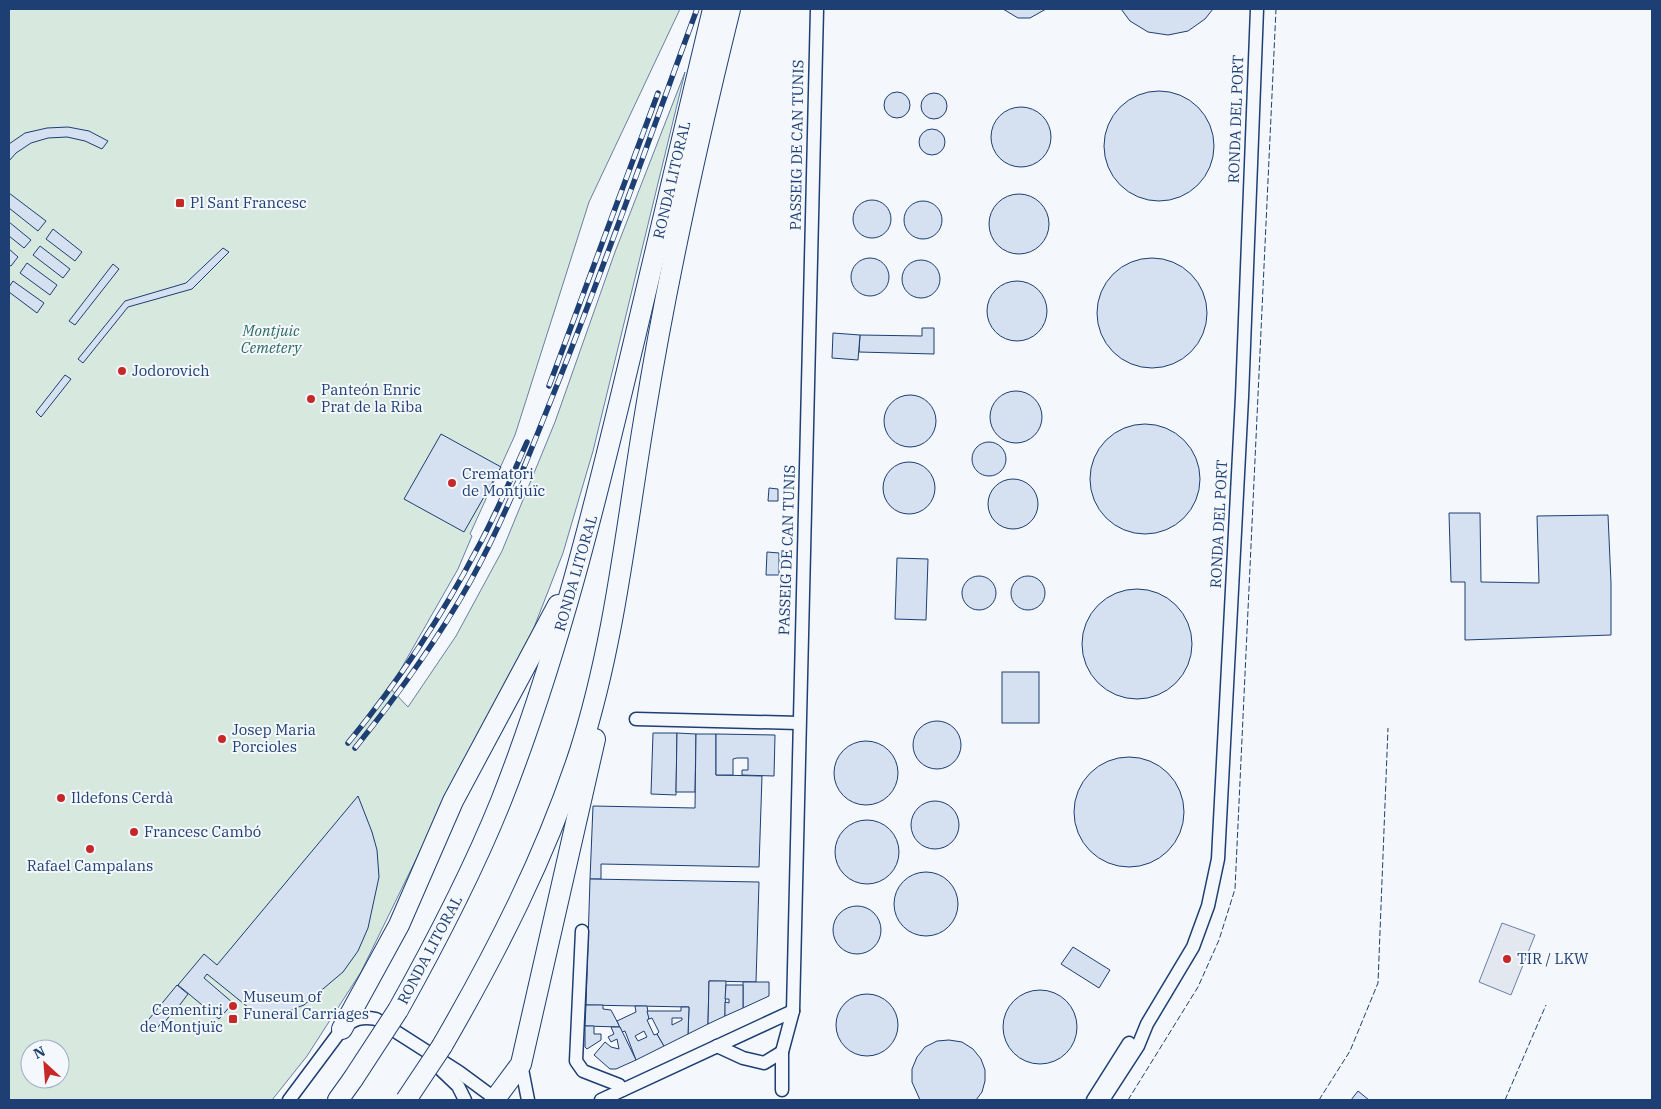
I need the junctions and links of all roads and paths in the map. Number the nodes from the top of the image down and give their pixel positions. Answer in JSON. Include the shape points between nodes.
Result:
{"nodes":[{"id":1,"x":713,"y":9,"type":"edge"},
{"id":2,"x":730,"y":9,"type":"edge"},
{"id":3,"x":817,"y":9,"type":"edge"},
{"id":4,"x":1257,"y":9,"type":"edge"},
{"id":5,"x":696,"y":114,"type":"junction"},
{"id":6,"x":581,"y":559,"type":"junction"},
{"id":7,"x":611,"y":633,"type":"junction"},
{"id":8,"x":636,"y":719,"type":"dead end"},
{"id":9,"x":799,"y":723,"type":"junction"},
{"id":10,"x":582,"y":931,"type":"dead end"},
{"id":11,"x":793,"y":1011,"type":"junction"},
{"id":12,"x":342,"y":1030,"type":"junction"},
{"id":13,"x":412,"y":1043,"type":"junction"},
{"id":14,"x":1129,"y":1043,"type":"dead end"},
{"id":15,"x":717,"y":1046,"type":"junction"},
{"id":16,"x":782,"y":1052,"type":"junction"},
{"id":17,"x":521,"y":1064,"type":"junction"},
{"id":18,"x":622,"y":1090,"type":"junction"},
{"id":19,"x":782,"y":1090,"type":"dead end"},
{"id":20,"x":289,"y":1100,"type":"edge"},
{"id":21,"x":338,"y":1100,"type":"edge"},
{"id":22,"x":406,"y":1100,"type":"edge"},
{"id":23,"x":465,"y":1100,"type":"edge"},
{"id":24,"x":495,"y":1100,"type":"edge"},
{"id":25,"x":528,"y":1100,"type":"edge"},
{"id":26,"x":601,"y":1100,"type":"edge"},
{"id":27,"x":1093,"y":1100,"type":"edge"},
{"id":28,"x":1103,"y":1100,"type":"edge"}],
"edges":[{"from":1,"to":5,"type":"highway","name":"RONDA LITORAL"},
{"from":2,"to":5,"type":"highway","name":"RONDA LITORAL"},
{"from":3,"to":9,"type":"street","name":"PASSEIG DE CAN TUNIS"},
{"from":4,"to":28,"type":"street","name":"RONDA DEL PORT","via":[[1219,850],[1201,927],[1138,1046]]},
{"from":5,"to":6,"type":"highway","name":"RONDA LITORAL"},
{"from":5,"to":7,"type":"highway","name":"RONDA LITORAL"},
{"from":6,"to":12,"type":"highway","via":[[454,801],[399,925]]},
{"from":6,"to":21,"type":"highway","name":"RONDA LITORAL","bridge":true,"via":[[548,669],[500,803],[450,914],[398,1010]]},
{"from":7,"to":17,"type":"highway","via":[[586,784]]},
{"from":7,"to":22,"type":"highway","name":"RONDA LITORAL","bridge":true,"via":[[580,750],[550,834],[508,929],[442,1046]]},
{"from":8,"to":9,"type":"street"},
{"from":9,"to":11,"type":"street","name":"PASSEIG DE CAN TUNIS"},
{"from":10,"to":18,"type":"street","via":[[576,1062],[584,1072],[619,1084]]},
{"from":11,"to":15,"type":"street"},
{"from":11,"to":16,"type":"street","name":"PASSEIG DE CAN TUNIS"},
{"from":12,"to":13,"type":"street","via":[[350,1022],[368,1018]]},
{"from":12,"to":20,"type":"street"},
{"from":13,"to":23,"type":"street","via":[[458,1086]]},
{"from":13,"to":24,"type":"street","via":[[459,1072]]},
{"from":14,"to":27,"type":"street"},
{"from":15,"to":16,"type":"street","via":[[764,1063]]},
{"from":15,"to":18,"type":"street"},
{"from":16,"to":19,"type":"street","name":"PASSEIG DE CAN TUNIS"},
{"from":17,"to":24,"type":"highway"},
{"from":17,"to":25,"type":"street"},
{"from":18,"to":26,"type":"street"}]}
